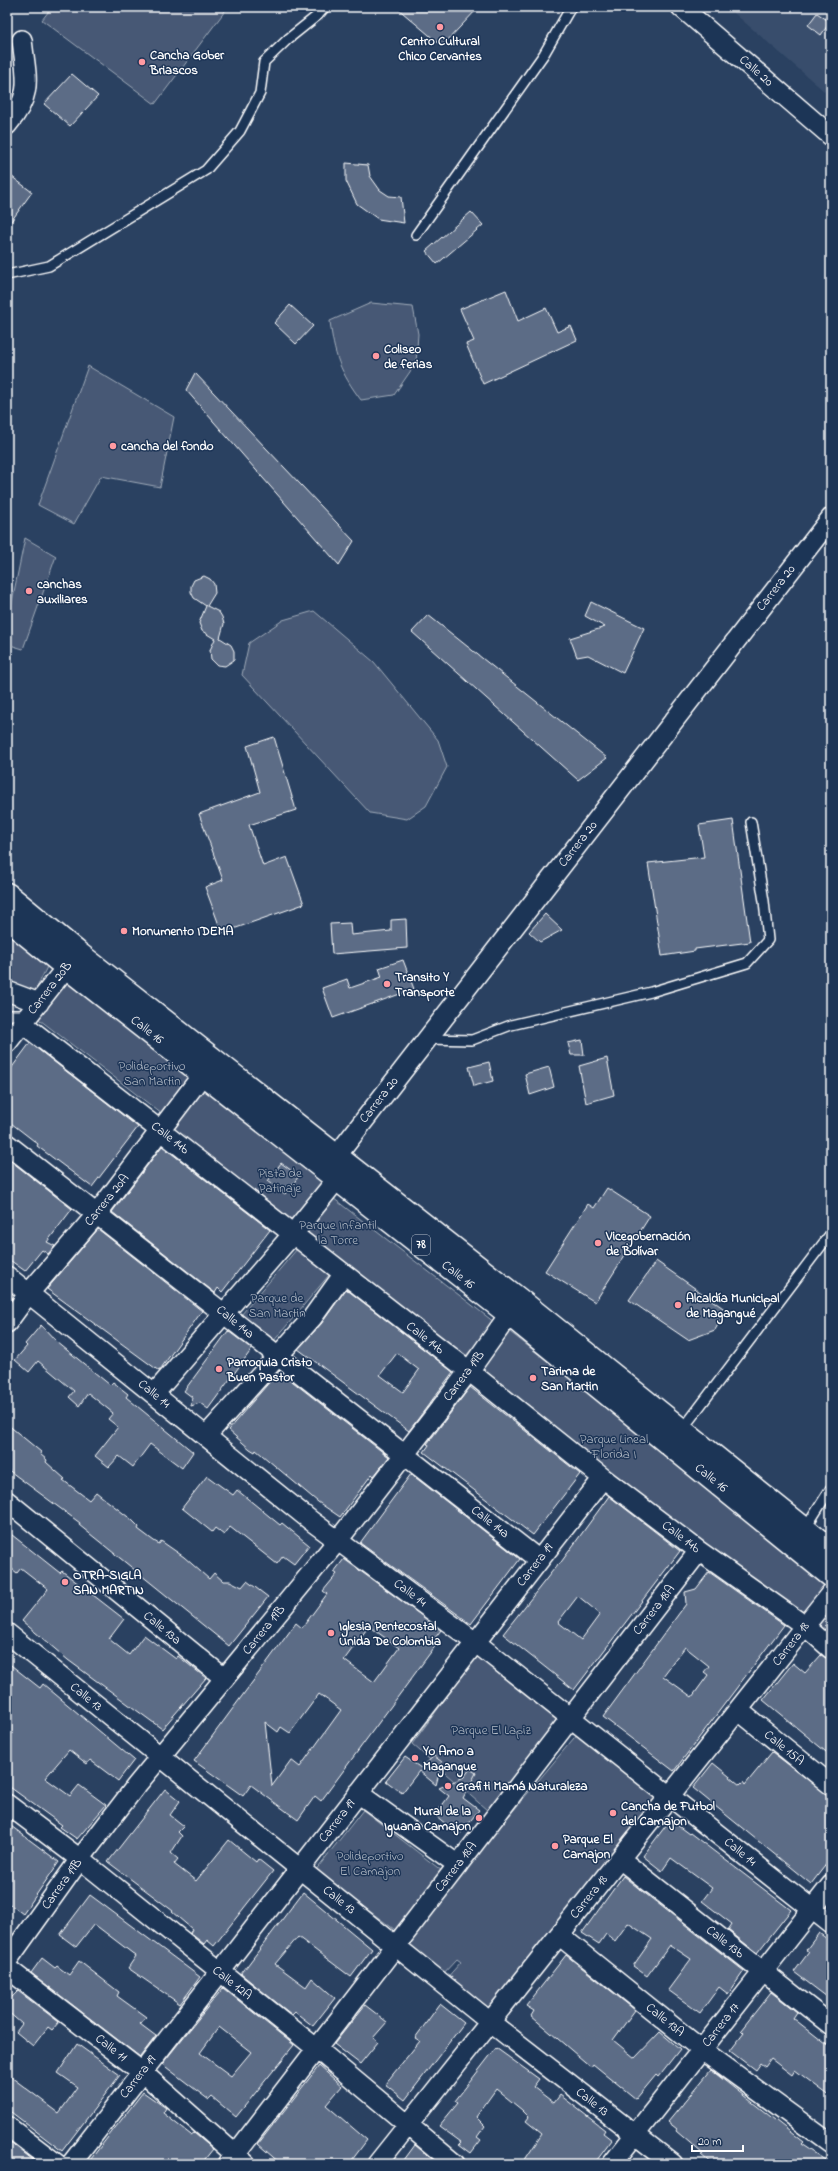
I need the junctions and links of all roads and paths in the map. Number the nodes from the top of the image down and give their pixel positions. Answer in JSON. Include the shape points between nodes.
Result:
{"nodes":[{"id":1,"x":325,"y":7,"type":"edge"},
{"id":2,"x":570,"y":7,"type":"edge"},
{"id":3,"x":681,"y":7,"type":"edge"},
{"id":4,"x":22,"y":40,"type":"dead end"},
{"id":5,"x":7,"y":125,"type":"edge"},
{"id":6,"x":831,"y":136,"type":"edge"},
{"id":7,"x":416,"y":235,"type":"dead end"},
{"id":8,"x":7,"y":275,"type":"edge"},
{"id":9,"x":831,"y":518,"type":"edge"},
{"id":10,"x":751,"y":822,"type":"dead end"},
{"id":11,"x":7,"y":894,"type":"edge"},
{"id":12,"x":7,"y":919,"type":"edge"},
{"id":13,"x":72,"y":960,"type":"junction"},
{"id":14,"x":7,"y":991,"type":"edge"},
{"id":15,"x":20,"y":1015,"type":"edge"},
{"id":16,"x":426,"y":1040,"type":"junction"},
{"id":17,"x":7,"y":1043,"type":"edge"},
{"id":18,"x":203,"y":1074,"type":"junction"},
{"id":19,"x":161,"y":1131,"type":"junction"},
{"id":20,"x":7,"y":1144,"type":"edge"},
{"id":21,"x":337,"y":1167,"type":"junction"},
{"id":22,"x":96,"y":1214,"type":"junction"},
{"id":23,"x":831,"y":1233,"type":"edge"},
{"id":24,"x":292,"y":1236,"type":"junction"},
{"id":25,"x":343,"y":1275,"type":"junction"},
{"id":26,"x":7,"y":1276,"type":"edge"},
{"id":27,"x":29,"y":1293,"type":"junction"},
{"id":28,"x":515,"y":1307,"type":"junction"},
{"id":29,"x":225,"y":1314,"type":"junction"},
{"id":30,"x":7,"y":1323,"type":"edge"},
{"id":31,"x":277,"y":1357,"type":"junction"},
{"id":32,"x":469,"y":1371,"type":"junction"},
{"id":33,"x":154,"y":1394,"type":"junction"},
{"id":34,"x":682,"y":1430,"type":"junction"},
{"id":35,"x":206,"y":1436,"type":"junction"},
{"id":36,"x":404,"y":1456,"type":"junction"},
{"id":37,"x":602,"y":1478,"type":"junction"},
{"id":38,"x":831,"y":1488,"type":"edge"},
{"id":39,"x":7,"y":1501,"type":"edge"},
{"id":40,"x":805,"y":1529,"type":"junction"},
{"id":41,"x":339,"y":1539,"type":"junction"},
{"id":42,"x":831,"y":1550,"type":"edge"},
{"id":43,"x":700,"y":1551,"type":"junction"},
{"id":44,"x":539,"y":1560,"type":"junction"},
{"id":45,"x":831,"y":1576,"type":"edge"},
{"id":46,"x":831,"y":1593,"type":"edge"},
{"id":47,"x":805,"y":1626,"type":"junction"},
{"id":48,"x":7,"y":1633,"type":"edge"},
{"id":49,"x":475,"y":1642,"type":"junction"},
{"id":50,"x":831,"y":1649,"type":"edge"},
{"id":51,"x":224,"y":1678,"type":"junction"},
{"id":52,"x":738,"y":1710,"type":"junction"},
{"id":53,"x":571,"y":1718,"type":"junction"},
{"id":54,"x":160,"y":1757,"type":"junction"},
{"id":55,"x":831,"y":1785,"type":"edge"},
{"id":56,"x":358,"y":1793,"type":"junction"},
{"id":57,"x":670,"y":1796,"type":"junction"},
{"id":58,"x":7,"y":1804,"type":"edge"},
{"id":59,"x":80,"y":1859,"type":"junction"},
{"id":60,"x":620,"y":1859,"type":"junction"},
{"id":61,"x":458,"y":1865,"type":"junction"},
{"id":62,"x":300,"y":1868,"type":"junction"},
{"id":63,"x":831,"y":1885,"type":"edge"},
{"id":64,"x":812,"y":1910,"type":"junction"},
{"id":65,"x":831,"y":1924,"type":"edge"},
{"id":66,"x":559,"y":1935,"type":"junction"},
{"id":67,"x":396,"y":1945,"type":"junction"},
{"id":68,"x":7,"y":1961,"type":"edge"},
{"id":69,"x":7,"y":1968,"type":"edge"},
{"id":70,"x":219,"y":1972,"type":"junction"},
{"id":71,"x":763,"y":1972,"type":"junction"},
{"id":72,"x":490,"y":2022,"type":"junction"},
{"id":73,"x":831,"y":2025,"type":"edge"},
{"id":74,"x":317,"y":2049,"type":"junction"},
{"id":75,"x":702,"y":2050,"type":"junction"},
{"id":76,"x":142,"y":2072,"type":"junction"},
{"id":77,"x":408,"y":2125,"type":"junction"},
{"id":78,"x":7,"y":2126,"type":"edge"},
{"id":79,"x":635,"y":2135,"type":"junction"},
{"id":80,"x":831,"y":2144,"type":"edge"},
{"id":81,"x":236,"y":2161,"type":"edge"},
{"id":82,"x":58,"y":2164,"type":"edge"},
{"id":83,"x":71,"y":2164,"type":"edge"},
{"id":84,"x":377,"y":2164,"type":"edge"},
{"id":85,"x":455,"y":2164,"type":"edge"},
{"id":86,"x":612,"y":2164,"type":"edge"},
{"id":87,"x":673,"y":2164,"type":"edge"}],
"edges":[{"from":1,"to":8,"type":"lane","via":[[264,62],[260,93],[243,125],[206,170],[49,266]]},
{"from":2,"to":7,"type":"lane","via":[[544,54]]},
{"from":3,"to":6,"type":"street","name":"Calle 20"},
{"from":4,"to":5,"type":"street","via":[[28,88],[18,112]]},
{"from":9,"to":16,"type":"street","name":"Carrera 20"},
{"from":10,"to":16,"type":"lane","via":[[768,940],[747,963],[651,992],[511,1025],[472,1040]]},
{"from":11,"to":13,"type":"highway","name":"Calle 16","number":"78"},
{"from":12,"to":13,"type":"highway","name":"Calle 16","number":"78"},
{"from":13,"to":15,"type":"street","name":"Carrera 20B"},
{"from":13,"to":18,"type":"highway","name":"Calle 16","number":"78"},
{"from":13,"to":21,"type":"highway","name":"Calle 16","number":"78"},
{"from":14,"to":15,"type":"street"},
{"from":15,"to":17,"type":"street","name":"Carrera 20B"},
{"from":15,"to":19,"type":"street","name":"Calle 14b"},
{"from":16,"to":21,"type":"street","name":"Carrera 20"},
{"from":18,"to":19,"type":"street","name":"Carrera 20A"},
{"from":18,"to":21,"type":"highway","name":"Calle 16","number":"78"},
{"from":19,"to":22,"type":"street","name":"Carrera 20A"},
{"from":19,"to":24,"type":"street","name":"Calle 14b"},
{"from":20,"to":22,"type":"street","name":"Calle 14a"},
{"from":21,"to":24,"type":"street"},
{"from":21,"to":28,"type":"highway","name":"Calle 16","number":"78"},
{"from":22,"to":27,"type":"street","name":"Carrera 20A"},
{"from":22,"to":29,"type":"street","name":"Calle 14a"},
{"from":23,"to":34,"type":"lane"},
{"from":24,"to":25,"type":"street","name":"Calle 14b"},
{"from":24,"to":29,"type":"street"},
{"from":25,"to":31,"type":"street","via":[[312,1318]]},
{"from":25,"to":32,"type":"street","name":"Calle 14b"},
{"from":26,"to":27,"type":"street","name":"Calle 14"},
{"from":27,"to":30,"type":"street","name":"Carrera 20A"},
{"from":27,"to":33,"type":"street","name":"Calle 14"},
{"from":28,"to":32,"type":"street","name":"Carrera 19B"},
{"from":28,"to":34,"type":"highway","name":"Calle 16","number":"78"},
{"from":28,"to":45,"type":"highway","name":"Calle 16","number":"78"},
{"from":29,"to":31,"type":"street","name":"Calle 14a"},
{"from":29,"to":33,"type":"street"},
{"from":31,"to":35,"type":"street"},
{"from":31,"to":36,"type":"street","name":"Calle 14a"},
{"from":32,"to":36,"type":"street","name":"Carrera 19B"},
{"from":32,"to":37,"type":"street","name":"Calle 14b"},
{"from":33,"to":35,"type":"street","name":"Calle 14"},
{"from":34,"to":40,"type":"highway","name":"Calle 16","number":"78"},
{"from":35,"to":41,"type":"street","name":"Calle 14","via":[[310,1520]]},
{"from":36,"to":41,"type":"street","name":"Carrera 19B"},
{"from":36,"to":44,"type":"street","name":"Calle 14a"},
{"from":37,"to":43,"type":"street","name":"Calle 14b"},
{"from":37,"to":44,"type":"street","name":"Carrera 19"},
{"from":38,"to":40,"type":"lane"},
{"from":39,"to":51,"type":"street","name":"Calle 13a"},
{"from":40,"to":42,"type":"highway","name":"Calle 16","number":"78"},
{"from":41,"to":49,"type":"street","name":"Calle 14"},
{"from":41,"to":51,"type":"street","name":"Carrera 19B"},
{"from":43,"to":47,"type":"street","name":"Calle 14b"},
{"from":43,"to":53,"type":"street","name":"Carrera 18A"},
{"from":44,"to":49,"type":"street","name":"Carrera 19"},
{"from":46,"to":47,"type":"street","name":"Carrera 18"},
{"from":47,"to":50,"type":"street","name":"Calle 14b"},
{"from":47,"to":52,"type":"street","name":"Carrera 18"},
{"from":48,"to":54,"type":"street","name":"Calle 13"},
{"from":49,"to":53,"type":"street","name":"Calle 14"},
{"from":49,"to":56,"type":"street","name":"Carrera 19"},
{"from":51,"to":54,"type":"street","name":"Carrera 19B"},
{"from":52,"to":55,"type":"street","name":"Calle 15A"},
{"from":52,"to":57,"type":"street","name":"Carrera 18"},
{"from":53,"to":57,"type":"street","name":"Calle 14"},
{"from":53,"to":61,"type":"street","name":"Carrera 18A"},
{"from":54,"to":59,"type":"street","name":"Carrera 19B"},
{"from":54,"to":62,"type":"street","name":"Calle 13"},
{"from":56,"to":61,"type":"street"},
{"from":56,"to":62,"type":"street","name":"Carrera 19"},
{"from":57,"to":60,"type":"street","name":"Carrera 18"},
{"from":57,"to":64,"type":"street","name":"Calle 14"},
{"from":58,"to":59,"type":"street","name":"Calle 12A"},
{"from":59,"to":68,"type":"street","name":"Carrera 19B"},
{"from":59,"to":70,"type":"street","name":"Calle 12A"},
{"from":60,"to":66,"type":"street","name":"Carrera 18"},
{"from":60,"to":71,"type":"street","name":"Calle 13b"},
{"from":61,"to":67,"type":"street","name":"Carrera 18A"},
{"from":62,"to":67,"type":"street","name":"Calle 13"},
{"from":62,"to":70,"type":"street","name":"Carrera 19"},
{"from":63,"to":64,"type":"street","name":"Carrera 17"},
{"from":64,"to":65,"type":"street","name":"Calle 14"},
{"from":64,"to":71,"type":"street","name":"Carrera 17"},
{"from":66,"to":72,"type":"street","name":"Carrera 18"},
{"from":66,"to":75,"type":"street","name":"Calle 13A"},
{"from":67,"to":72,"type":"street","name":"Calle 13"},
{"from":67,"to":74,"type":"street","name":"Carrera 18A"},
{"from":69,"to":76,"type":"street","name":"Calle 11"},
{"from":70,"to":74,"type":"street","name":"Calle 12A"},
{"from":70,"to":76,"type":"street","name":"Carrera 19"},
{"from":71,"to":73,"type":"street","name":"Calle 13b"},
{"from":71,"to":75,"type":"street","name":"Carrera 17"},
{"from":72,"to":77,"type":"street","name":"Carrera 18"},
{"from":72,"to":79,"type":"street","name":"Calle 13"},
{"from":74,"to":77,"type":"street","name":"Calle 12A"},
{"from":74,"to":81,"type":"street","name":"Carrera 18A"},
{"from":75,"to":79,"type":"street","name":"Carrera 17"},
{"from":75,"to":80,"type":"street","name":"Calle 13A"},
{"from":76,"to":81,"type":"street","name":"Calle 11"},
{"from":76,"to":83,"type":"street","name":"Carrera 19"},
{"from":77,"to":84,"type":"street","name":"Carrera 18"},
{"from":77,"to":85,"type":"street","name":"Calle 12A"},
{"from":78,"to":82,"type":"street"},
{"from":79,"to":86,"type":"street","name":"Carrera 17"},
{"from":79,"to":87,"type":"street","name":"Calle 13"}]}
